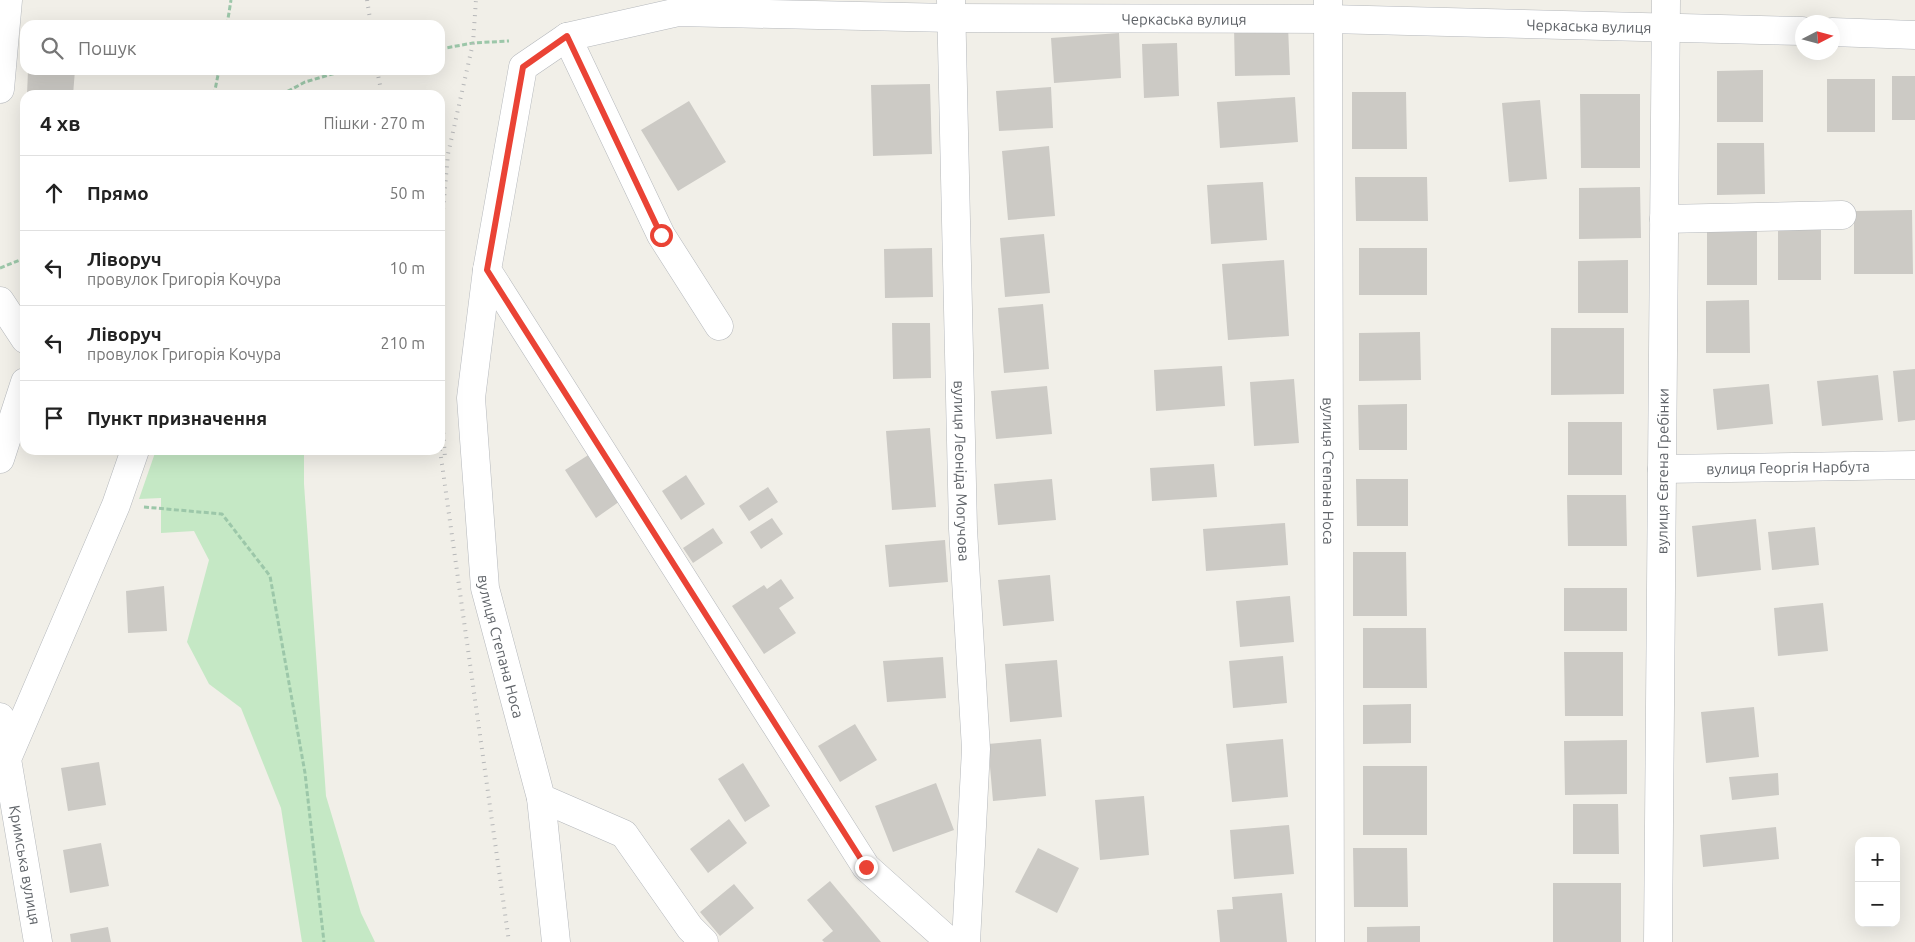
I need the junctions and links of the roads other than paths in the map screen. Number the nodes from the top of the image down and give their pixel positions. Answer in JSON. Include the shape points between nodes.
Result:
{"nodes":[{"id":1,"x":8,"y":0,"type":"edge"},
{"id":2,"x":1666,"y":0,"type":"edge"},
{"id":3,"x":677,"y":6,"type":"edge"},
{"id":4,"x":951,"y":9,"type":"edge"},
{"id":5,"x":1328,"y":9,"type":"edge"},
{"id":6,"x":1666,"y":27,"type":"junction"},
{"id":7,"x":1795,"y":31,"type":"edge"},
{"id":8,"x":1840,"y":32,"type":"edge"},
{"id":9,"x":1915,"y":35,"type":"edge"},
{"id":10,"x":567,"y":36,"type":"junction"},
{"id":11,"x":0,"y":89,"type":"edge"},
{"id":12,"x":1842,"y":214,"type":"dead end"},
{"id":13,"x":1664,"y":219,"type":"junction"},
{"id":14,"x":487,"y":270,"type":"junction"},
{"id":15,"x":0,"y":300,"type":"edge"},
{"id":16,"x":719,"y":326,"type":"dead end"},
{"id":17,"x":20,"y":331,"type":"edge"},
{"id":18,"x":20,"y":398,"type":"edge"},
{"id":19,"x":133,"y":455,"type":"edge"},
{"id":20,"x":0,"y":460,"type":"edge"},
{"id":21,"x":1915,"y":465,"type":"edge"},
{"id":22,"x":1662,"y":469,"type":"junction"},
{"id":23,"x":0,"y":717,"type":"edge"},
{"id":24,"x":3,"y":764,"type":"edge"},
{"id":25,"x":541,"y":798,"type":"junction"},
{"id":26,"x":38,"y":942,"type":"edge"},
{"id":27,"x":556,"y":942,"type":"edge"},
{"id":28,"x":704,"y":942,"type":"edge"},
{"id":29,"x":950,"y":942,"type":"edge"},
{"id":30,"x":966,"y":942,"type":"edge"},
{"id":31,"x":1330,"y":942,"type":"edge"},
{"id":32,"x":1658,"y":942,"type":"edge"}],
"edges":[{"from":1,"to":11,"type":"street"},
{"from":2,"to":6,"type":"street","name":"вулиця Євгена Гребінки"},
{"from":3,"to":4,"type":"street","name":"Черкаська вулиця"},
{"from":3,"to":10,"type":"street","name":"Черкаська вулиця"},
{"from":4,"to":5,"type":"street","name":"Черкаська вулиця"},
{"from":4,"to":30,"type":"street","name":"вулиця Леоніда Могучова","via":[[963,529],[976,749]]},
{"from":5,"to":6,"type":"street","name":"Черкаська вулиця"},
{"from":5,"to":31,"type":"street","name":"вулиця Степана Носа"},
{"from":6,"to":7,"type":"street","name":"Черкаська вулиця"},
{"from":6,"to":13,"type":"street","name":"вулиця Євгена Гребінки"},
{"from":8,"to":9,"type":"street"},
{"from":10,"to":14,"type":"street","name":"вулиця Степана Носа","via":[[523,67]]},
{"from":10,"to":16,"type":"street","via":[[661,235]]},
{"from":12,"to":13,"type":"street"},
{"from":13,"to":22,"type":"street","name":"вулиця Євгена Гребінки"},
{"from":14,"to":25,"type":"street","name":"вулиця Степана Носа","via":[[471,398],[486,588]]},
{"from":14,"to":29,"type":"street","via":[[866,867]]},
{"from":15,"to":17,"type":"street"},
{"from":18,"to":20,"type":"street"},
{"from":19,"to":24,"type":"street","via":[[116,505]]},
{"from":21,"to":22,"type":"street","name":"вулиця Георгія Нарбута"},
{"from":22,"to":32,"type":"street","name":"вулиця Євгена Гребінки"},
{"from":23,"to":24,"type":"street","name":"Кримська вулиця"},
{"from":24,"to":26,"type":"street","name":"Кримська вулиця"},
{"from":25,"to":27,"type":"street","name":"вулиця Степана Носа"},
{"from":25,"to":28,"type":"street","via":[[624,834],[690,928]]}]}
